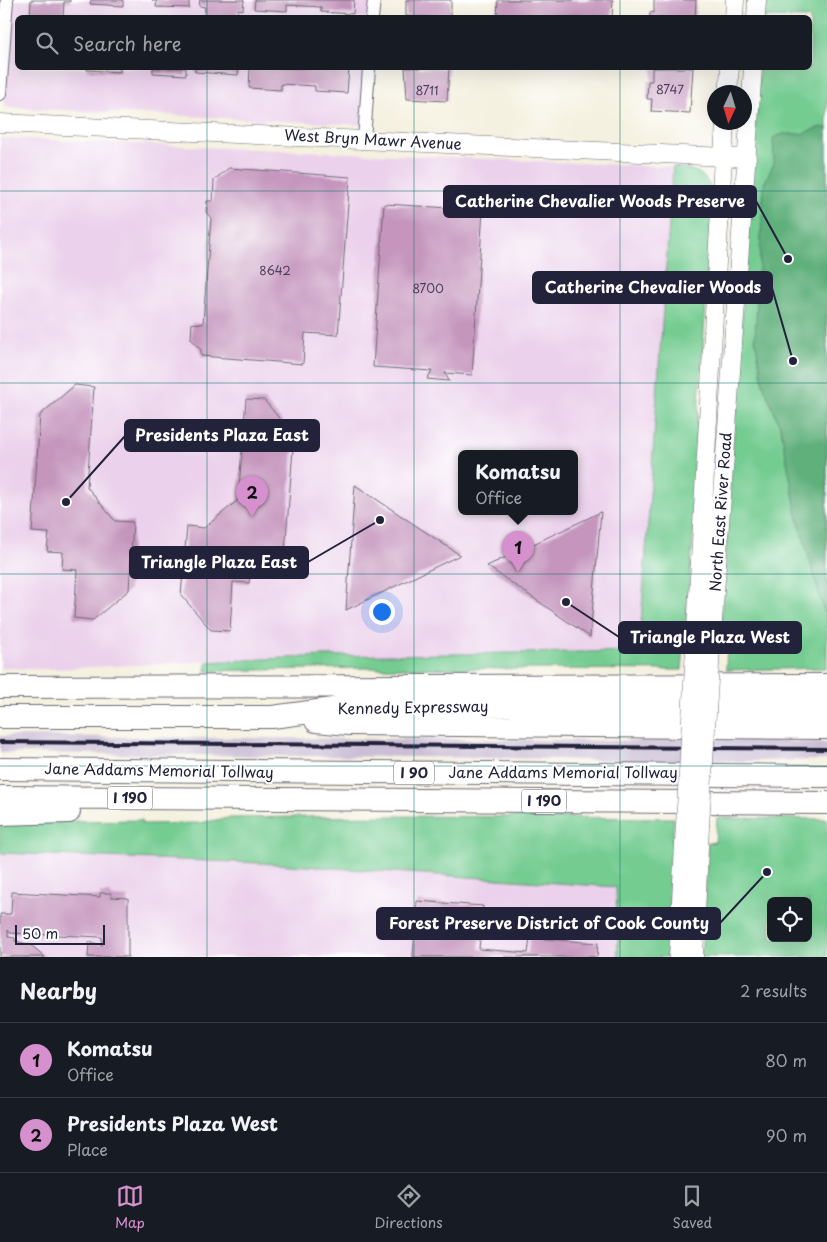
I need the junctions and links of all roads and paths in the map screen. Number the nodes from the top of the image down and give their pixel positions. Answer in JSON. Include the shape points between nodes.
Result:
{"nodes":[{"id":1,"x":7,"y":0,"type":"edge"},
{"id":2,"x":374,"y":0,"type":"edge"},
{"id":3,"x":735,"y":0,"type":"edge"},
{"id":4,"x":757,"y":0,"type":"edge"},
{"id":5,"x":372,"y":15,"type":"edge"},
{"id":6,"x":734,"y":15,"type":"edge"},
{"id":7,"x":756,"y":15,"type":"edge"},
{"id":8,"x":369,"y":70,"type":"edge"},
{"id":9,"x":730,"y":70,"type":"edge"},
{"id":10,"x":753,"y":70,"type":"edge"},
{"id":11,"x":729,"y":85,"type":"edge"},
{"id":12,"x":0,"y":94,"type":"edge"},
{"id":13,"x":0,"y":124,"type":"edge"},
{"id":14,"x":725,"y":130,"type":"edge"},
{"id":15,"x":364,"y":140,"type":"junction"},
{"id":16,"x":723,"y":157,"type":"junction"},
{"id":17,"x":747,"y":158,"type":"junction"},
{"id":18,"x":703,"y":648,"type":"junction"},
{"id":19,"x":827,"y":685,"type":"edge"},
{"id":20,"x":0,"y":687,"type":"edge"},
{"id":21,"x":827,"y":707,"type":"edge"},
{"id":22,"x":0,"y":717,"type":"edge"},
{"id":23,"x":272,"y":718,"type":"junction"},
{"id":24,"x":827,"y":728,"type":"edge"},
{"id":25,"x":0,"y":769,"type":"edge"},
{"id":26,"x":827,"y":776,"type":"edge"},
{"id":27,"x":0,"y":797,"type":"edge"},
{"id":28,"x":261,"y":799,"type":"junction"},
{"id":29,"x":827,"y":803,"type":"edge"},
{"id":30,"x":0,"y":814,"type":"edge"},
{"id":31,"x":692,"y":826,"type":"junction"},
{"id":32,"x":678,"y":957,"type":"edge"},
{"id":33,"x":694,"y":957,"type":"edge"}],
"edges":[{"from":1,"to":12,"type":"street"},
{"from":2,"to":5,"type":"street"},
{"from":3,"to":6,"type":"main road"},
{"from":4,"to":7,"type":"main road"},
{"from":8,"to":15,"type":"street"},
{"from":9,"to":11,"type":"main road"},
{"from":10,"to":17,"type":"main road","name":"North East River Road"},
{"from":13,"to":15,"type":"main road","name":"West Bryn Mawr Avenue"},
{"from":14,"to":16,"type":"main road","name":"North East River Road"},
{"from":15,"to":16,"type":"main road","name":"West Bryn Mawr Avenue"},
{"from":16,"to":17,"type":"main road","name":"West Bryn Mawr Avenue"},
{"from":16,"to":18,"type":"main road","name":"North East River Road"},
{"from":17,"to":18,"type":"main road","name":"North East River Road"},
{"from":18,"to":31,"type":"main road","name":"North East River Road","bridge":true},
{"from":19,"to":20,"type":"highway"},
{"from":21,"to":23,"type":"highway","name":"Kennedy Expressway","via":[[348,707]]},
{"from":22,"to":23,"type":"highway","name":"Kennedy Expressway"},
{"from":23,"to":24,"type":"highway","via":[[349,724]]},
{"from":25,"to":26,"type":"highway","name":"Jane Addams Memorial Tollway","number":"I 90"},
{"from":27,"to":28,"type":"highway","number":"I 190"},
{"from":28,"to":29,"type":"highway","number":"I 190"},
{"from":28,"to":30,"type":"highway","via":[[117,810]]},
{"from":31,"to":32,"type":"main road","name":"North East River Road"},
{"from":31,"to":33,"type":"main road","name":"North East River Road"}]}
